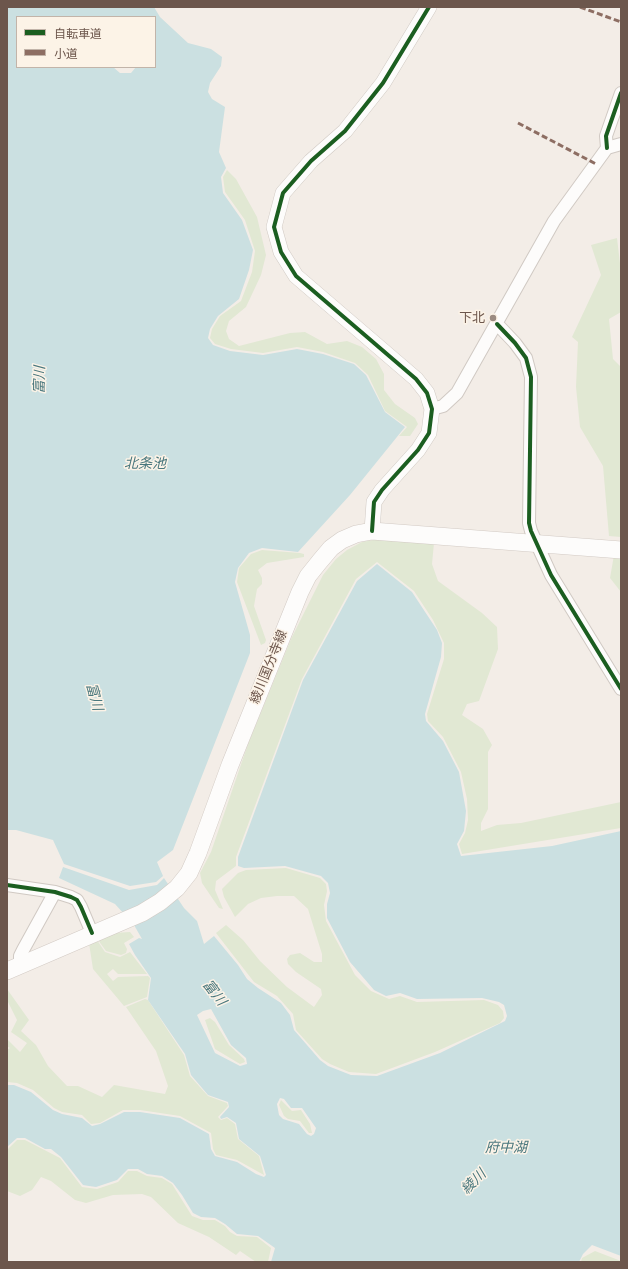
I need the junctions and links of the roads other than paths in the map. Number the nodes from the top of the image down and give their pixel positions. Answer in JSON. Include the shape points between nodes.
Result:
{"nodes":[{"id":1,"x":429,"y":7,"type":"edge"},
{"id":2,"x":621,"y":93,"type":"edge"},
{"id":3,"x":621,"y":144,"type":"edge"},
{"id":4,"x":607,"y":148,"type":"junction"},
{"id":5,"x":497,"y":324,"type":"junction"},
{"id":6,"x":432,"y":409,"type":"junction"},
{"id":7,"x":372,"y":531,"type":"junction"},
{"id":8,"x":537,"y":543,"type":"junction"},
{"id":9,"x":621,"y":550,"type":"edge"},
{"id":10,"x":621,"y":689,"type":"edge"},
{"id":11,"x":7,"y":885,"type":"edge"},
{"id":12,"x":55,"y":892,"type":"junction"},
{"id":13,"x":92,"y":933,"type":"junction"},
{"id":14,"x":14,"y":968,"type":"edge"}],
"edges":[{"from":1,"to":6,"type":"street","via":[[383,83],[344,131],[311,161],[283,193],[274,227],[281,252],[296,276],[416,379],[427,393]]},
{"from":2,"to":4,"type":"street","via":[[606,136]]},
{"from":3,"to":4,"type":"street"},
{"from":4,"to":5,"type":"street","via":[[554,221]]},
{"from":5,"to":6,"type":"street","via":[[457,393],[443,406]]},
{"from":5,"to":8,"type":"street","via":[[526,358],[531,377],[529,523]]},
{"from":6,"to":7,"type":"street","via":[[432,421],[426,439],[374,502]]},
{"from":7,"to":8,"type":"main road","name":"綾川国分寺線"},
{"from":7,"to":13,"type":"main road","name":"綾川国分寺線","via":[[356,534],[331,548],[308,576],[230,765],[189,873],[177,888],[160,902],[123,922]]},
{"from":8,"to":9,"type":"main road","name":"綾川国分寺線"},
{"from":8,"to":10,"type":"street","via":[[550,575]]},
{"from":11,"to":12,"type":"street"},
{"from":12,"to":13,"type":"street","via":[[77,900]]},
{"from":12,"to":14,"type":"street"},
{"from":13,"to":14,"type":"main road","name":"綾川国分寺線"}]}
